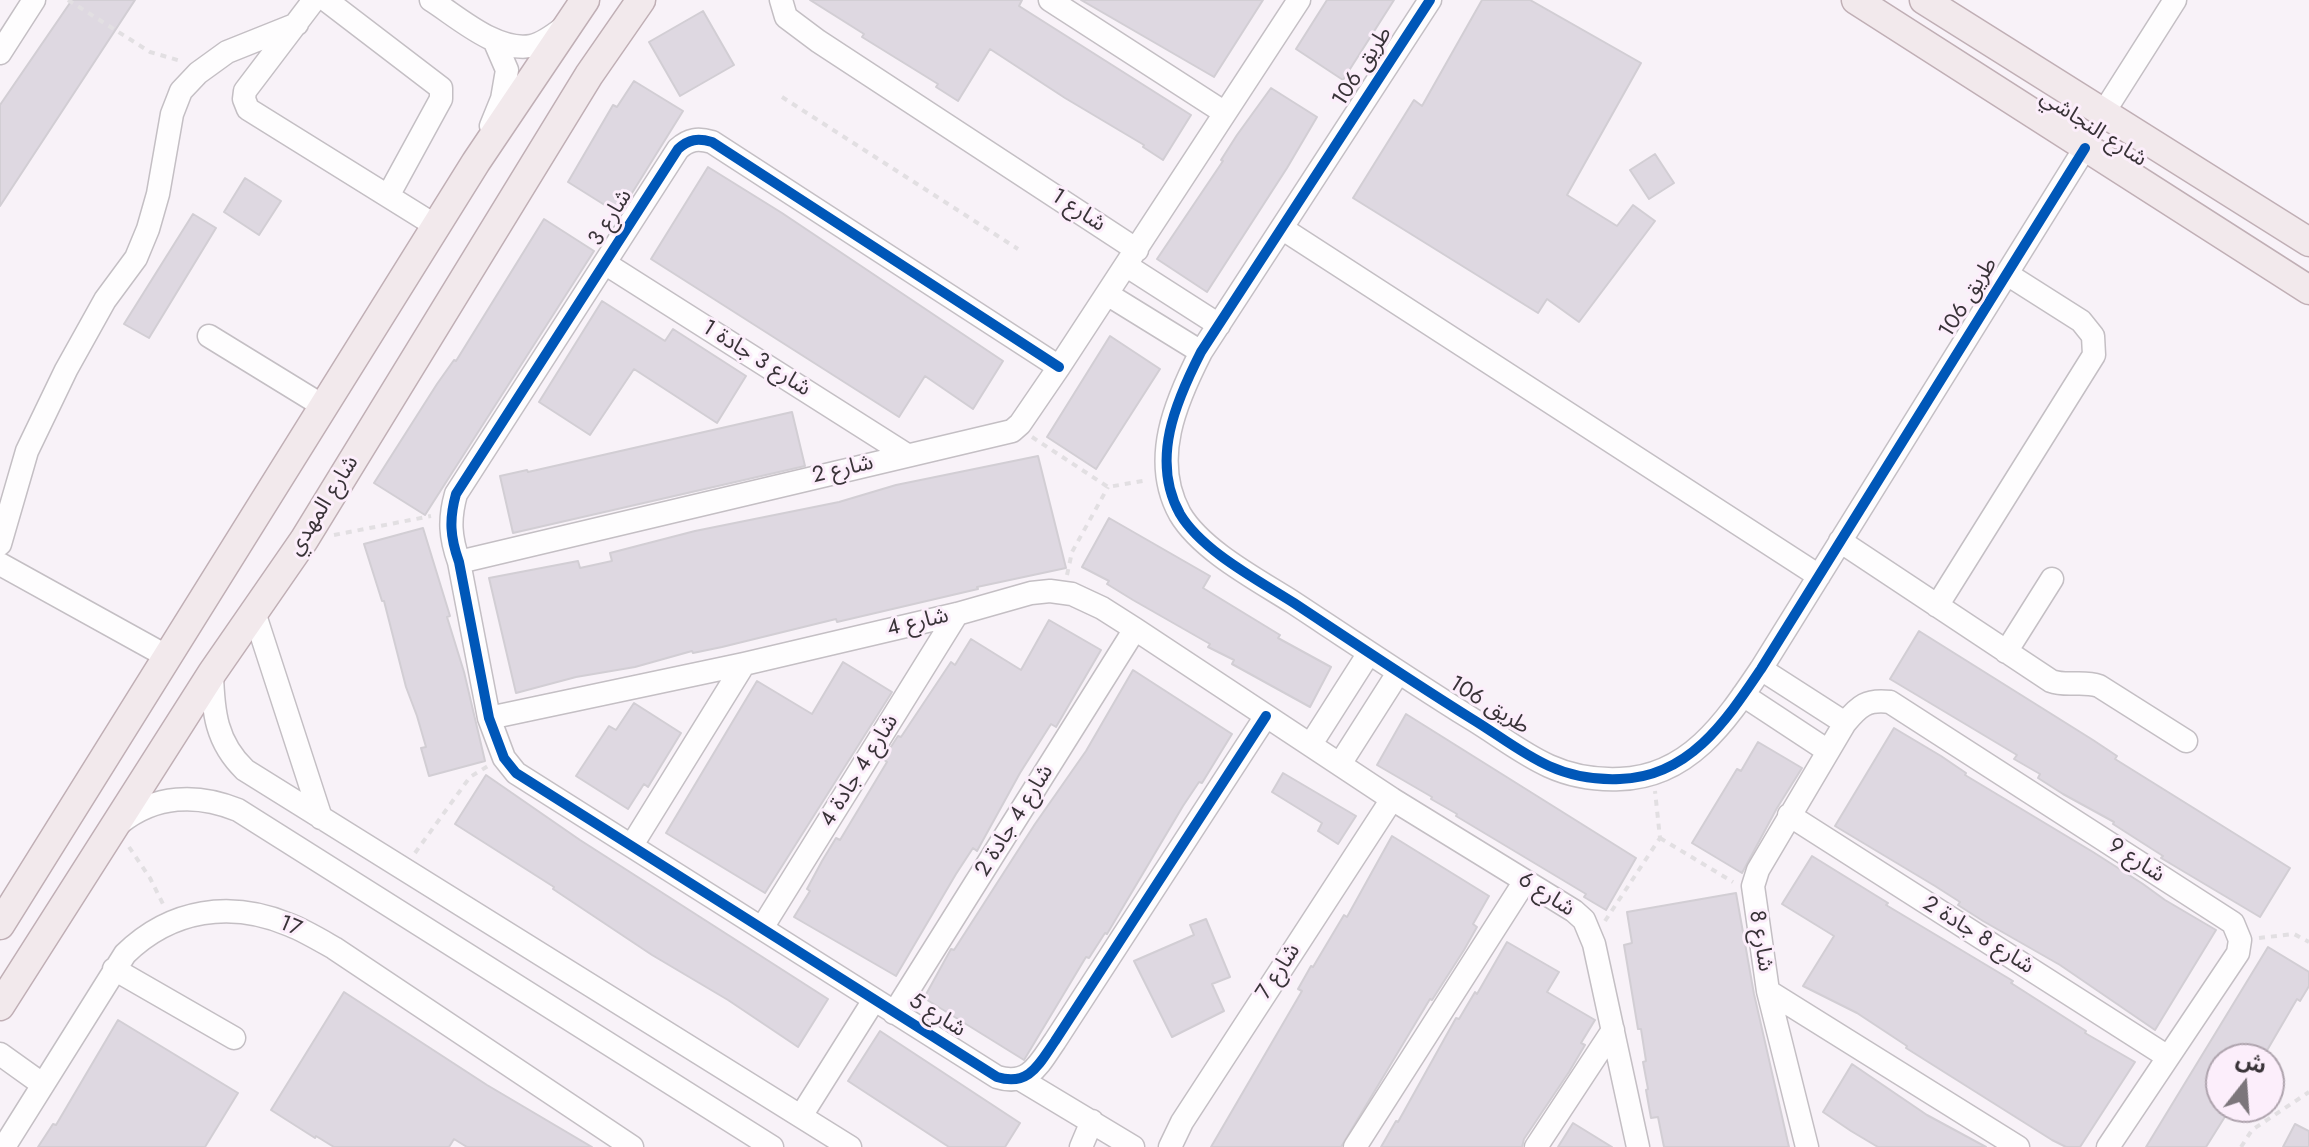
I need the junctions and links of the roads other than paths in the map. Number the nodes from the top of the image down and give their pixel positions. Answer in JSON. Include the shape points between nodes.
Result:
{"nodes":[{"id":1,"x":34,"y":0,"type":"edge"},
{"id":2,"x":314,"y":0,"type":"edge"},
{"id":3,"x":326,"y":0,"type":"edge"},
{"id":4,"x":431,"y":0,"type":"edge"},
{"id":5,"x":585,"y":0,"type":"edge"},
{"id":6,"x":609,"y":0,"type":"edge"},
{"id":7,"x":641,"y":0,"type":"edge"},
{"id":8,"x":781,"y":0,"type":"edge"},
{"id":9,"x":1050,"y":0,"type":"edge"},
{"id":10,"x":1299,"y":0,"type":"edge"},
{"id":11,"x":1430,"y":0,"type":"edge"},
{"id":12,"x":1856,"y":0,"type":"edge"},
{"id":13,"x":1924,"y":0,"type":"edge"},
{"id":14,"x":2175,"y":0,"type":"edge"},
{"id":15,"x":1898,"y":12,"type":"edge"},
{"id":16,"x":297,"y":24,"type":"junction"},
{"id":17,"x":567,"y":25,"type":"junction"},
{"id":18,"x":494,"y":40,"type":"junction"},
{"id":19,"x":0,"y":53,"type":"edge"},
{"id":20,"x":589,"y":75,"type":"junction"},
{"id":21,"x":1225,"y":113,"type":"junction"},
{"id":22,"x":2102,"y":115,"type":"junction"},
{"id":23,"x":2085,"y":148,"type":"junction"},
{"id":24,"x":476,"y":162,"type":"junction"},
{"id":25,"x":388,"y":196,"type":"junction"},
{"id":26,"x":436,"y":226,"type":"junction"},
{"id":27,"x":1283,"y":229,"type":"junction"},
{"id":28,"x":2309,"y":242,"type":"edge"},
{"id":29,"x":1132,"y":258,"type":"junction"},
{"id":30,"x":606,"y":264,"type":"junction"},
{"id":31,"x":2007,"y":274,"type":"junction"},
{"id":32,"x":2309,"y":290,"type":"edge"},
{"id":33,"x":1107,"y":294,"type":"junction"},
{"id":34,"x":1219,"y":325,"type":"junction"},
{"id":35,"x":209,"y":336,"type":"dead end"},
{"id":36,"x":1201,"y":352,"type":"junction"},
{"id":37,"x":1059,"y":367,"type":"junction"},
{"id":38,"x":323,"y":406,"type":"junction"},
{"id":39,"x":907,"y":455,"type":"junction"},
{"id":40,"x":1840,"y":541,"type":"junction"},
{"id":41,"x":0,"y":544,"type":"edge"},
{"id":42,"x":459,"y":562,"type":"junction"},
{"id":43,"x":0,"y":564,"type":"edge"},
{"id":44,"x":1819,"y":576,"type":"junction"},
{"id":45,"x":2052,"y":579,"type":"dead end"},
{"id":46,"x":1937,"y":606,"type":"junction"},
{"id":47,"x":254,"y":612,"type":"junction"},
{"id":48,"x":957,"y":614,"type":"junction"},
{"id":49,"x":1135,"y":629,"type":"junction"},
{"id":50,"x":2006,"y":652,"type":"junction"},
{"id":51,"x":1369,"y":653,"type":"junction"},
{"id":52,"x":168,"y":657,"type":"junction"},
{"id":53,"x":744,"y":664,"type":"junction"},
{"id":54,"x":1761,"y":669,"type":"junction"},
{"id":55,"x":212,"y":673,"type":"junction"},
{"id":56,"x":1398,"y":673,"type":"junction"},
{"id":57,"x":1743,"y":695,"type":"junction"},
{"id":58,"x":1266,"y":716,"type":"junction"},
{"id":59,"x":489,"y":718,"type":"junction"},
{"id":60,"x":1845,"y":723,"type":"junction"},
{"id":61,"x":2186,"y":741,"type":"dead end"},
{"id":62,"x":1311,"y":744,"type":"junction"},
{"id":63,"x":1828,"y":751,"type":"junction"},
{"id":64,"x":1340,"y":764,"type":"junction"},
{"id":65,"x":1392,"y":799,"type":"junction"},
{"id":66,"x":1789,"y":815,"type":"junction"},
{"id":67,"x":321,"y":818,"type":"junction"},
{"id":68,"x":116,"y":827,"type":"junction"},
{"id":69,"x":632,"y":845,"type":"junction"},
{"id":70,"x":1525,"y":881,"type":"junction"},
{"id":71,"x":0,"y":925,"type":"edge"},
{"id":72,"x":762,"y":928,"type":"junction"},
{"id":73,"x":114,"y":969,"type":"junction"},
{"id":74,"x":1768,"y":991,"type":"junction"},
{"id":75,"x":874,"y":1000,"type":"junction"},
{"id":76,"x":0,"y":1006,"type":"edge"},
{"id":77,"x":894,"y":1013,"type":"junction"},
{"id":78,"x":1613,"y":1030,"type":"junction"},
{"id":79,"x":234,"y":1038,"type":"dead end"},
{"id":80,"x":2168,"y":1057,"type":"junction"},
{"id":81,"x":7,"y":1059,"type":"edge"},
{"id":82,"x":1020,"y":1079,"type":"junction"},
{"id":83,"x":42,"y":1084,"type":"junction"},
{"id":84,"x":801,"y":1116,"type":"junction"},
{"id":85,"x":1092,"y":1121,"type":"junction"},
{"id":86,"x":4,"y":1147,"type":"edge"},
{"id":87,"x":632,"y":1147,"type":"edge"},
{"id":88,"x":772,"y":1147,"type":"edge"},
{"id":89,"x":850,"y":1147,"type":"edge"},
{"id":90,"x":1081,"y":1147,"type":"edge"},
{"id":91,"x":1133,"y":1147,"type":"edge"},
{"id":92,"x":1170,"y":1147,"type":"edge"},
{"id":93,"x":1355,"y":1147,"type":"edge"},
{"id":94,"x":1536,"y":1147,"type":"edge"},
{"id":95,"x":1638,"y":1147,"type":"edge"},
{"id":96,"x":1807,"y":1147,"type":"edge"},
{"id":97,"x":2018,"y":1147,"type":"edge"},
{"id":98,"x":2108,"y":1147,"type":"edge"}],
"edges":[{"from":1,"to":19,"type":"street"},
{"from":2,"to":16,"type":"street"},
{"from":3,"to":25,"type":"street","via":[[441,88],[441,99]]},
{"from":4,"to":18,"type":"street"},
{"from":5,"to":17,"type":"main road"},
{"from":6,"to":7,"type":"main road","via":[[624,7]]},
{"from":7,"to":20,"type":"main road","name":"شارع المهدي"},
{"from":8,"to":29,"type":"street","name":"شارع 1","via":[[786,17],[818,41]]},
{"from":9,"to":21,"type":"street"},
{"from":10,"to":21,"type":"street"},
{"from":11,"to":27,"type":"street","name":"طريق 106"},
{"from":12,"to":15,"type":"main road","name":"شارع النجاشي"},
{"from":13,"to":22,"type":"main road","name":"شارع النجاشي"},
{"from":14,"to":22,"type":"street"},
{"from":15,"to":23,"type":"main road","name":"شارع النجاشي"},
{"from":16,"to":25,"type":"street","via":[[245,91],[248,109]]},
{"from":16,"to":41,"type":"street","via":[[227,52],[181,91],[148,229],[136,258],[105,300],[66,370],[27,451]]},
{"from":17,"to":18,"type":"street","via":[[534,46]]},
{"from":17,"to":20,"type":"main road","via":[[593,22],[605,37]]},
{"from":17,"to":24,"type":"main road"},
{"from":18,"to":24,"type":"street","via":[[507,70],[502,99]]},
{"from":20,"to":47,"type":"main road","name":"شارع المهدي","via":[[304,540]]},
{"from":21,"to":29,"type":"street"},
{"from":22,"to":28,"type":"main road","name":"شارع النجاشي"},
{"from":23,"to":31,"type":"street","name":"طريق 106"},
{"from":23,"to":32,"type":"main road","name":"شارع النجاشي"},
{"from":24,"to":26,"type":"main road"},
{"from":25,"to":26,"type":"street"},
{"from":26,"to":38,"type":"main road"},
{"from":27,"to":34,"type":"street","name":"طريق 106"},
{"from":27,"to":44,"type":"street"},
{"from":29,"to":33,"type":"street"},
{"from":29,"to":34,"type":"street"},
{"from":30,"to":37,"type":"street","name":"شارع 3","via":[[678,149],[703,139]]},
{"from":30,"to":39,"type":"street","name":"شارع 3 جادة 1"},
{"from":30,"to":42,"type":"street","name":"شارع 3","via":[[456,494],[451,513]]},
{"from":31,"to":40,"type":"street","name":"طريق 106"},
{"from":31,"to":46,"type":"street","via":[[2081,321],[2093,336],[2094,355]]},
{"from":33,"to":36,"type":"street"},
{"from":33,"to":37,"type":"street"},
{"from":34,"to":36,"type":"street","name":"طريق 106"},
{"from":35,"to":38,"type":"street"},
{"from":36,"to":51,"type":"street","name":"طريق 106","via":[[1180,393],[1166,452],[1180,513],[1225,558]]},
{"from":37,"to":39,"type":"street","name":"شارع 2","via":[[1016,427]]},
{"from":38,"to":52,"type":"main road"},
{"from":39,"to":42,"type":"street","name":"شارع 2"},
{"from":40,"to":44,"type":"street","name":"طريق 106"},
{"from":40,"to":46,"type":"street"},
{"from":42,"to":59,"type":"street"},
{"from":43,"to":52,"type":"street"},
{"from":44,"to":54,"type":"street","name":"طريق 106"},
{"from":45,"to":50,"type":"street"},
{"from":46,"to":50,"type":"street"},
{"from":47,"to":55,"type":"main road","name":"شارع المهدي"},
{"from":47,"to":67,"type":"street"},
{"from":48,"to":49,"type":"street","name":"شارع 4","via":[[1031,593],[1064,593]]},
{"from":48,"to":53,"type":"street","name":"شارع 4"},
{"from":48,"to":72,"type":"street","name":"شارع 4 جادة 4"},
{"from":49,"to":58,"type":"street","name":"شارع 4"},
{"from":49,"to":77,"type":"street","name":"شارع 4 جادة 2"},
{"from":50,"to":61,"type":"street","via":[[2058,684],[2099,686]]},
{"from":51,"to":56,"type":"street","name":"طريق 106"},
{"from":51,"to":62,"type":"street"},
{"from":52,"to":71,"type":"main road"},
{"from":53,"to":59,"type":"street","name":"شارع 4"},
{"from":53,"to":69,"type":"street"},
{"from":54,"to":57,"type":"street","name":"طريق 106"},
{"from":54,"to":60,"type":"street"},
{"from":55,"to":67,"type":"street","via":[[216,725],[228,751],[245,770]]},
{"from":55,"to":68,"type":"main road","name":"شارع المهدي"},
{"from":56,"to":57,"type":"street","name":"طريق 106","via":[[1549,766],[1596,778],[1653,773],[1686,760],[1715,733]]},
{"from":56,"to":64,"type":"street"},
{"from":57,"to":63,"type":"street"},
{"from":58,"to":62,"type":"street","name":"شارع 4"},
{"from":58,"to":82,"type":"street","via":[[1055,1041],[1036,1068]]},
{"from":59,"to":69,"type":"street","name":"شارع 5","via":[[504,758],[516,773]]},
{"from":60,"to":63,"type":"street","name":"شارع 9"},
{"from":60,"to":80,"type":"street","name":"شارع 9","via":[[1858,707],[1873,700],[1890,702],[2233,923],[2240,940],[2238,953]]},
{"from":62,"to":64,"type":"street","name":"شارع 6"},
{"from":63,"to":66,"type":"street","name":"شارع 8"},
{"from":64,"to":65,"type":"street","name":"شارع 6"},
{"from":65,"to":70,"type":"street","name":"شارع 6"},
{"from":65,"to":92,"type":"street","name":"شارع 7"},
{"from":66,"to":74,"type":"street","name":"شارع 8","via":[[1753,886]]},
{"from":66,"to":80,"type":"street","name":"شارع 8 جادة 2"},
{"from":67,"to":84,"type":"street"},
{"from":68,"to":76,"type":"main road","name":"شارع المهدي"},
{"from":68,"to":88,"type":"street","via":[[141,809],[172,800],[206,800],[238,810]]},
{"from":69,"to":72,"type":"street","name":"شارع 5"},
{"from":70,"to":78,"type":"street","name":"شارع 6","via":[[1584,920]]},
{"from":70,"to":93,"type":"street"},
{"from":72,"to":75,"type":"street","name":"شارع 5"},
{"from":73,"to":79,"type":"street"},
{"from":73,"to":83,"type":"street","name":"17"},
{"from":73,"to":87,"type":"street","name":"17","via":[[144,935],[198,913],[260,915],[291,925],[334,948]]},
{"from":74,"to":96,"type":"street","name":"شارع 8"},
{"from":74,"to":97,"type":"street"},
{"from":75,"to":77,"type":"street","name":"شارع 5"},
{"from":75,"to":84,"type":"street"},
{"from":77,"to":82,"type":"street","name":"شارع 5","via":[[997,1077]]},
{"from":78,"to":94,"type":"street"},
{"from":78,"to":95,"type":"street","name":"شارع 6"},
{"from":80,"to":98,"type":"street"},
{"from":81,"to":83,"type":"street"},
{"from":82,"to":85,"type":"street","name":"شارع 5"},
{"from":83,"to":86,"type":"street","name":"17"},
{"from":84,"to":89,"type":"street"},
{"from":85,"to":90,"type":"street"},
{"from":85,"to":91,"type":"street","name":"شارع 5"}]}
